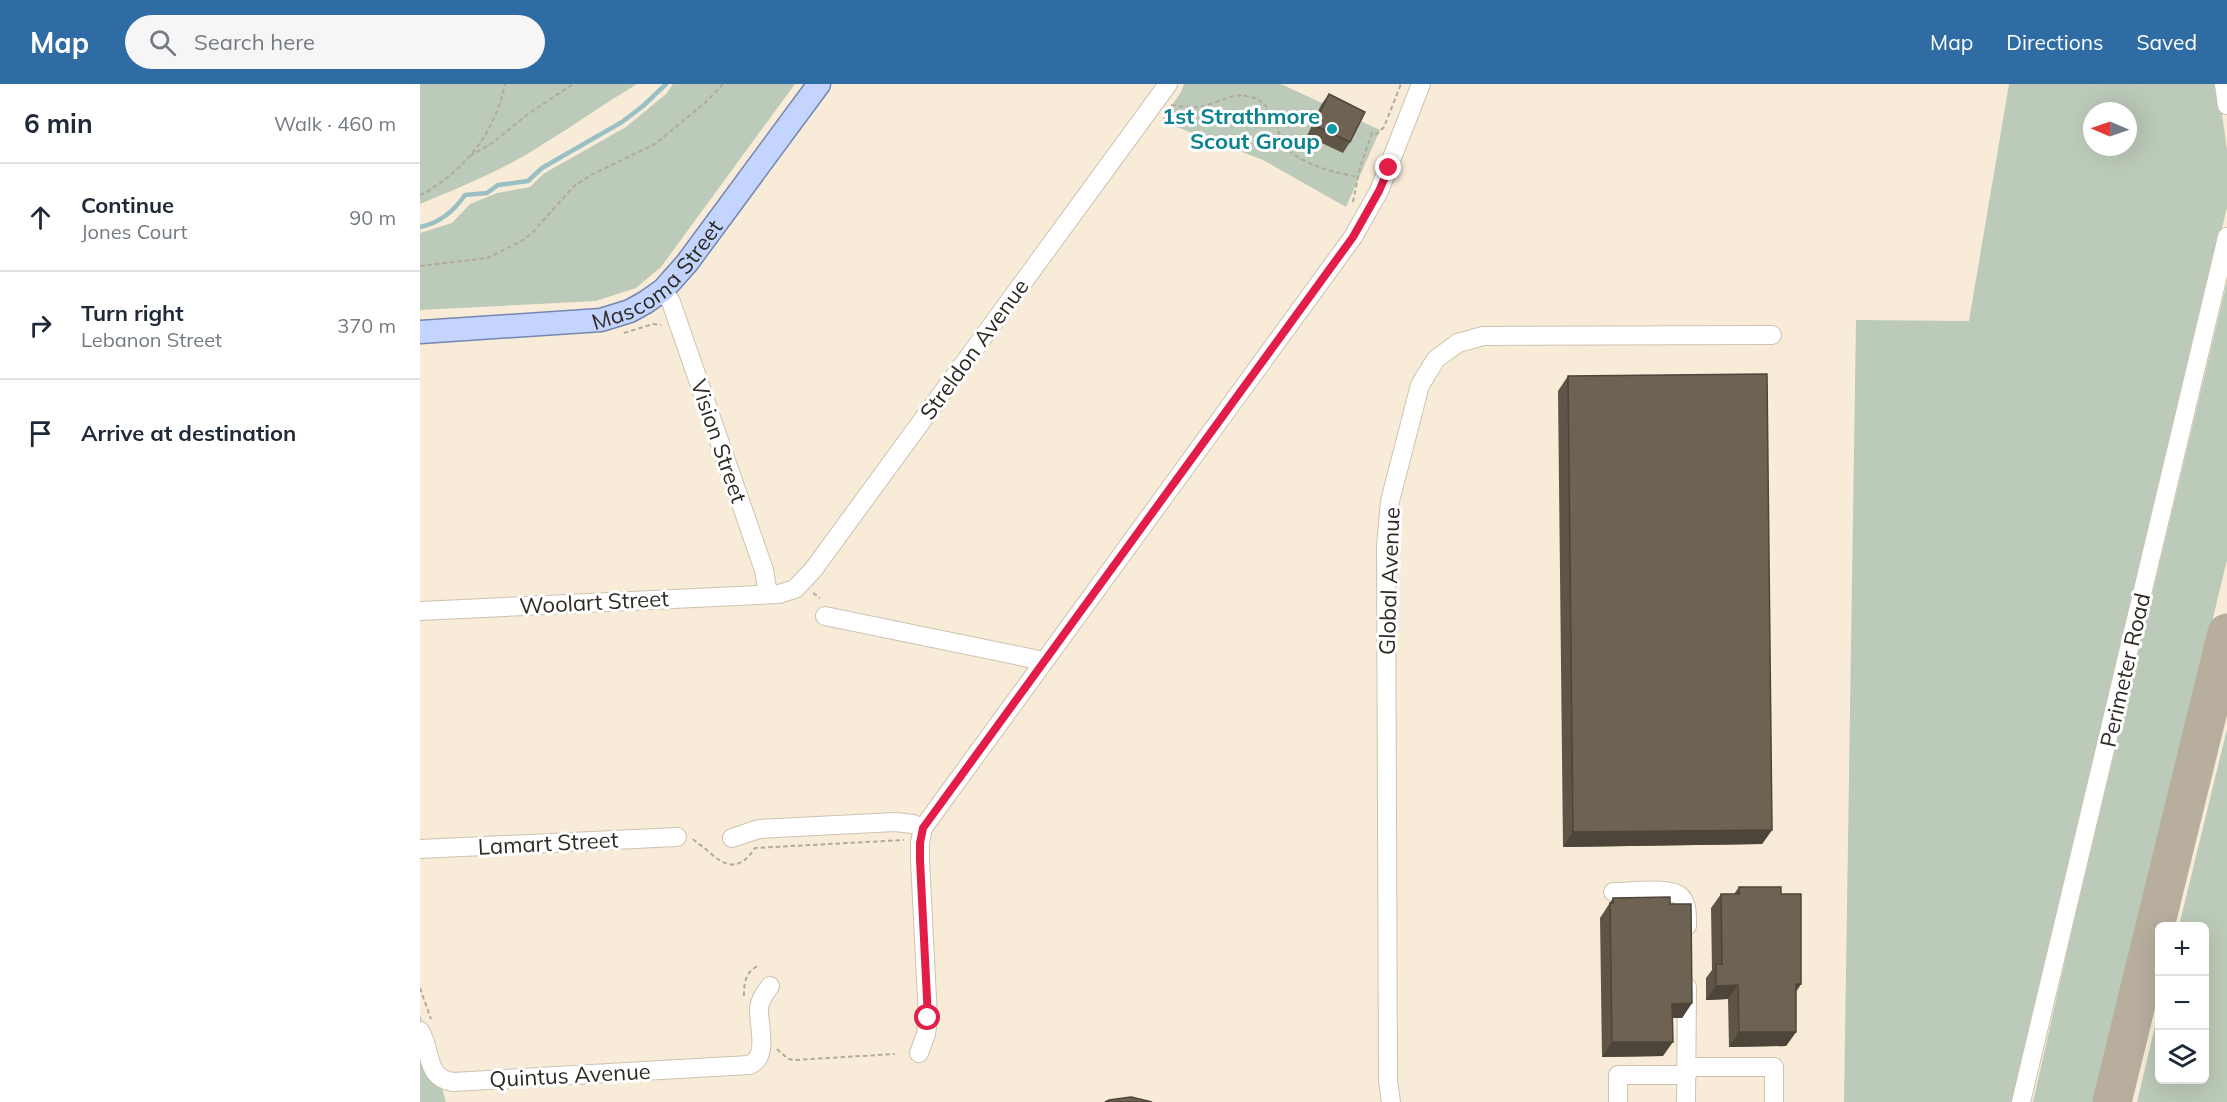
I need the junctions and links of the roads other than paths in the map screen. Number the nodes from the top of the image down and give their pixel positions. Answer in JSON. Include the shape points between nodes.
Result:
{"nodes":[{"id":1,"x":819,"y":84,"type":"edge"},
{"id":2,"x":1421,"y":84,"type":"edge"},
{"id":3,"x":2223,"y":84,"type":"edge"},
{"id":4,"x":1170,"y":92,"type":"edge"},
{"id":5,"x":2227,"y":105,"type":"edge"},
{"id":6,"x":2227,"y":237,"type":"edge"},
{"id":7,"x":663,"y":290,"type":"junction"},
{"id":8,"x":420,"y":332,"type":"edge"},
{"id":9,"x":1772,"y":335,"type":"dead end"},
{"id":10,"x":768,"y":594,"type":"junction"},
{"id":11,"x":420,"y":611,"type":"edge"},
{"id":12,"x":825,"y":616,"type":"dead end"},
{"id":13,"x":1044,"y":661,"type":"junction"},
{"id":14,"x":917,"y":826,"type":"junction"},
{"id":15,"x":685,"y":835,"type":"road end"},
{"id":16,"x":732,"y":838,"type":"dead end"},
{"id":17,"x":420,"y":849,"type":"edge"},
{"id":18,"x":1612,"y":892,"type":"dead end"},
{"id":19,"x":1687,"y":944,"type":"edge"},
{"id":20,"x":1687,"y":967,"type":"edge"},
{"id":21,"x":770,"y":986,"type":"dead end"},
{"id":22,"x":420,"y":1031,"type":"edge"},
{"id":23,"x":919,"y":1053,"type":"dead end"},
{"id":24,"x":1686,"y":1071,"type":"junction"},
{"id":25,"x":1388,"y":1081,"type":"junction"},
{"id":26,"x":1386,"y":1102,"type":"edge"},
{"id":27,"x":1391,"y":1102,"type":"edge"},
{"id":28,"x":1618,"y":1102,"type":"edge"},
{"id":29,"x":1686,"y":1102,"type":"edge"},
{"id":30,"x":1774,"y":1102,"type":"edge"},
{"id":31,"x":2020,"y":1102,"type":"edge"}],
"edges":[{"from":1,"to":7,"type":"main road","name":"Mascoma Street"},
{"from":2,"to":13,"type":"street","via":[[1379,191],[1353,237]]},
{"from":3,"to":5,"type":"street"},
{"from":4,"to":10,"type":"street","name":"Streldon Avenue","via":[[813,570],[795,589]]},
{"from":6,"to":31,"type":"street","name":"Perimeter Road"},
{"from":7,"to":8,"type":"main road","name":"Mascoma Street","via":[[630,311],[601,320]]},
{"from":7,"to":10,"type":"street","name":"Vision Street","via":[[671,302],[764,570]]},
{"from":9,"to":25,"type":"street","name":"Global Avenue","via":[[1482,336],[1458,343],[1436,359],[1420,386],[1390,501],[1386,546]]},
{"from":10,"to":11,"type":"street","name":"Woolart Street"},
{"from":12,"to":13,"type":"street"},
{"from":13,"to":14,"type":"street"},
{"from":14,"to":16,"type":"street","via":[[895,822],[759,829]]},
{"from":14,"to":23,"type":"street","via":[[928,1018]]},
{"from":15,"to":17,"type":"street","name":"Lamart Street"},
{"from":18,"to":19,"type":"street","via":[[1668,891],[1678,895],[1687,911]]},
{"from":20,"to":24,"type":"street"},
{"from":21,"to":22,"type":"street","name":"Quintus Avenue","via":[[759,1009],[757,1056],[453,1082],[441,1080],[435,1072]]},
{"from":24,"to":28,"type":"street","via":[[1618,1075]]},
{"from":24,"to":29,"type":"street"},
{"from":24,"to":30,"type":"street","via":[[1774,1067]]},
{"from":25,"to":26,"type":"street","name":"Global Avenue"},
{"from":25,"to":27,"type":"street","name":"Global Avenue"}]}
